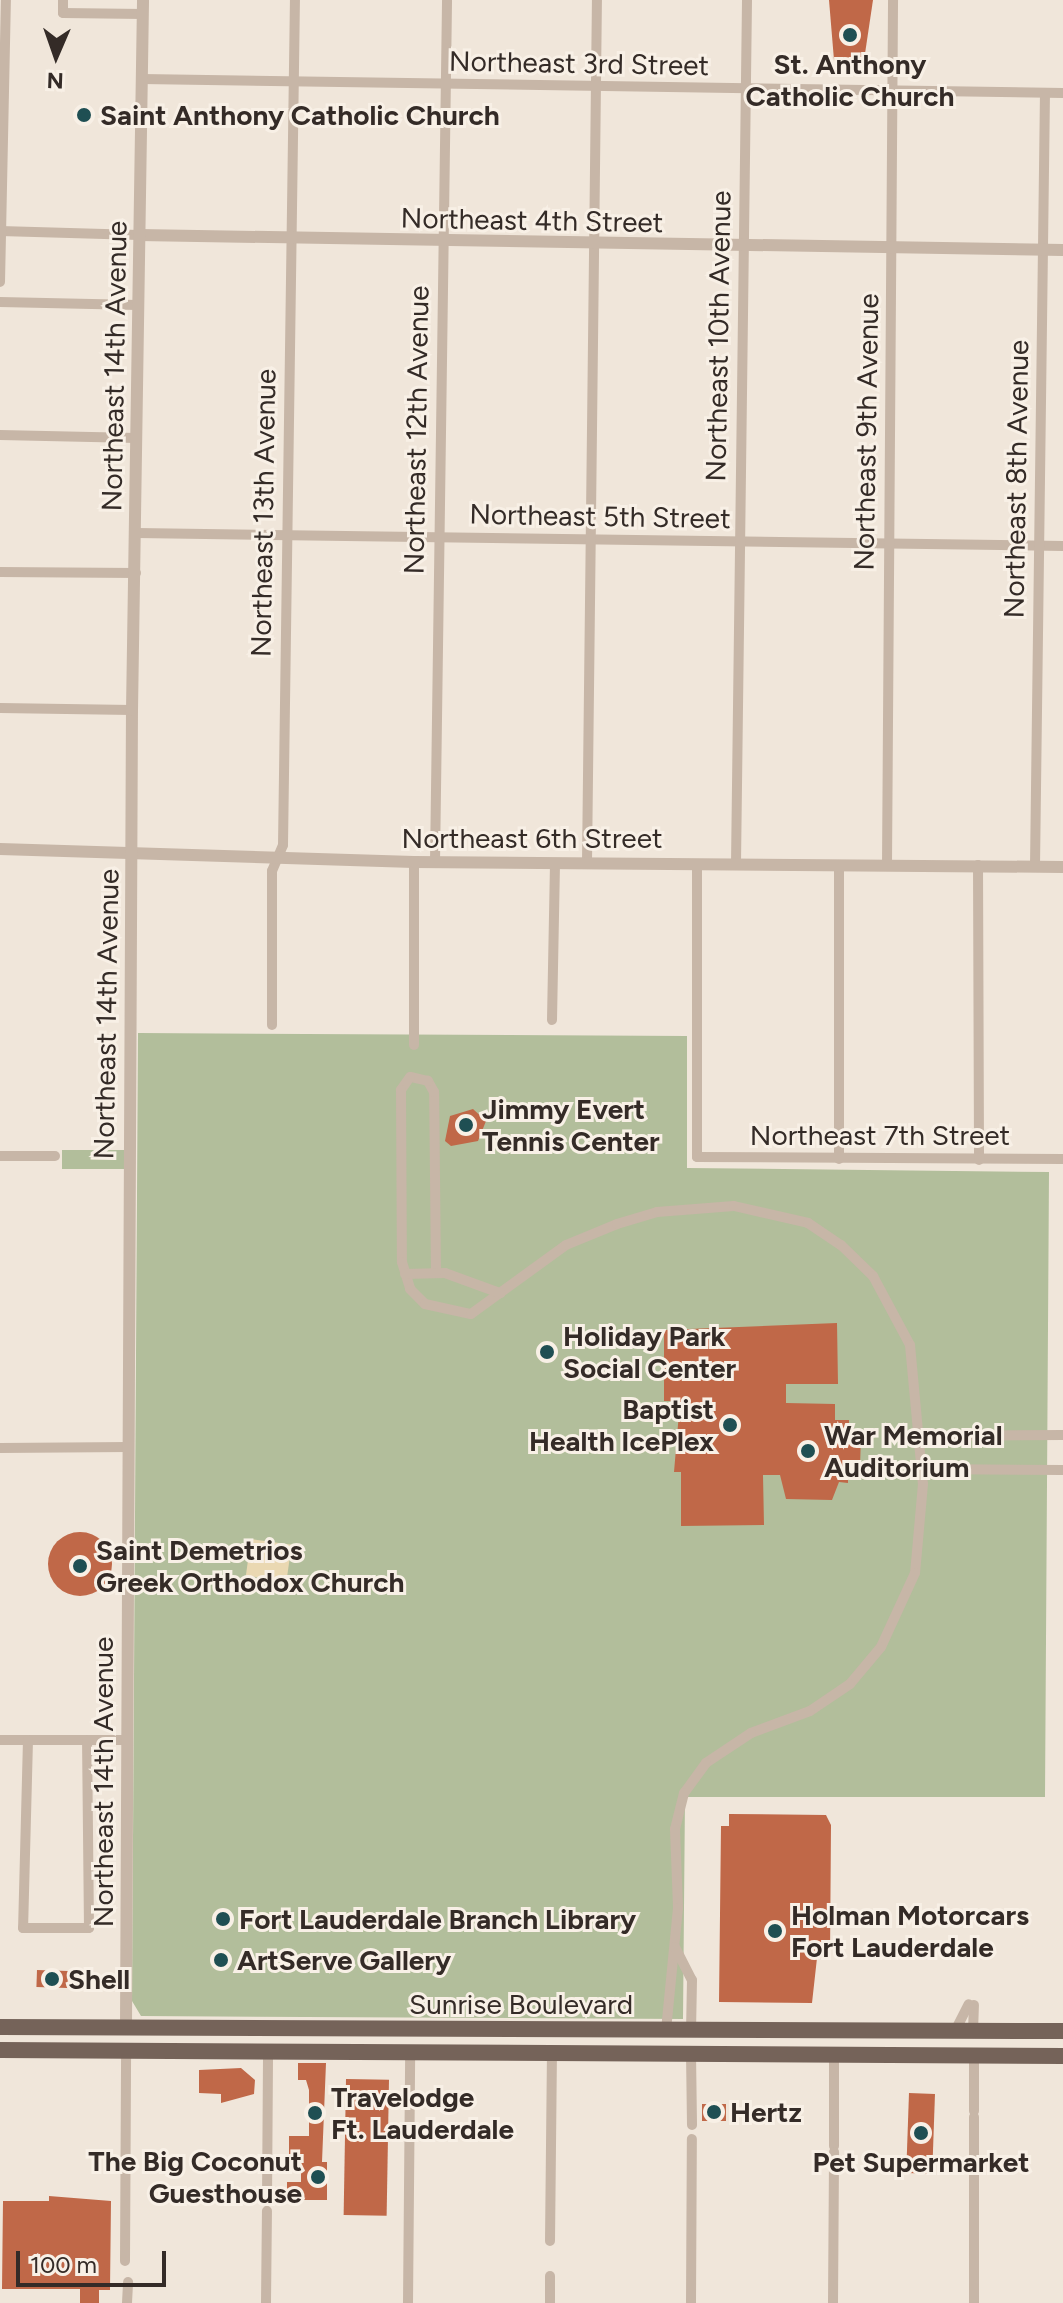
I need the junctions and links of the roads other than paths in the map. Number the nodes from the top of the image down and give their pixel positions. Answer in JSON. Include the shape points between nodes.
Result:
{"nodes":[{"id":1,"x":6,"y":0,"type":"edge"},
{"id":2,"x":63,"y":0,"type":"edge"},
{"id":3,"x":143,"y":0,"type":"edge"},
{"id":4,"x":295,"y":0,"type":"edge"},
{"id":5,"x":447,"y":0,"type":"edge"},
{"id":6,"x":597,"y":0,"type":"edge"},
{"id":7,"x":747,"y":0,"type":"edge"},
{"id":8,"x":893,"y":0,"type":"edge"},
{"id":9,"x":143,"y":14,"type":"junction"},
{"id":10,"x":142,"y":79,"type":"junction"},
{"id":11,"x":294,"y":82,"type":"junction"},
{"id":12,"x":446,"y":85,"type":"junction"},
{"id":13,"x":596,"y":88,"type":"junction"},
{"id":14,"x":747,"y":89,"type":"junction"},
{"id":15,"x":893,"y":91,"type":"junction"},
{"id":16,"x":1045,"y":93,"type":"junction"},
{"id":17,"x":1063,"y":93,"type":"edge"},
{"id":18,"x":2,"y":231,"type":"edge"},
{"id":19,"x":139,"y":235,"type":"junction"},
{"id":20,"x":291,"y":240,"type":"junction"},
{"id":21,"x":444,"y":243,"type":"junction"},
{"id":22,"x":595,"y":245,"type":"junction"},
{"id":23,"x":744,"y":246,"type":"junction"},
{"id":24,"x":892,"y":247,"type":"junction"},
{"id":25,"x":1042,"y":249,"type":"junction"},
{"id":26,"x":1063,"y":250,"type":"edge"},
{"id":27,"x":0,"y":282,"type":"edge"},
{"id":28,"x":0,"y":302,"type":"edge"},
{"id":29,"x":138,"y":305,"type":"junction"},
{"id":30,"x":0,"y":435,"type":"edge"},
{"id":31,"x":137,"y":438,"type":"junction"},
{"id":32,"x":137,"y":533,"type":"junction"},
{"id":33,"x":287,"y":536,"type":"junction"},
{"id":34,"x":438,"y":538,"type":"junction"},
{"id":35,"x":591,"y":542,"type":"junction"},
{"id":36,"x":739,"y":542,"type":"junction"},
{"id":37,"x":889,"y":545,"type":"junction"},
{"id":38,"x":1039,"y":546,"type":"junction"},
{"id":39,"x":1063,"y":546,"type":"edge"},
{"id":40,"x":0,"y":572,"type":"edge"},
{"id":41,"x":136,"y":573,"type":"junction"},
{"id":42,"x":0,"y":708,"type":"edge"},
{"id":43,"x":132,"y":710,"type":"junction"},
{"id":44,"x":0,"y":849,"type":"edge"},
{"id":45,"x":131,"y":855,"type":"junction"},
{"id":46,"x":278,"y":858,"type":"junction"},
{"id":47,"x":414,"y":862,"type":"junction"},
{"id":48,"x":435,"y":862,"type":"junction"},
{"id":49,"x":555,"y":863,"type":"junction"},
{"id":50,"x":587,"y":863,"type":"junction"},
{"id":51,"x":697,"y":864,"type":"junction"},
{"id":52,"x":736,"y":864,"type":"junction"},
{"id":53,"x":839,"y":865,"type":"junction"},
{"id":54,"x":887,"y":865,"type":"junction"},
{"id":55,"x":978,"y":865,"type":"junction"},
{"id":56,"x":1035,"y":866,"type":"junction"},
{"id":57,"x":1063,"y":867,"type":"edge"},
{"id":58,"x":552,"y":1020,"type":"dead end"},
{"id":59,"x":272,"y":1025,"type":"dead end"},
{"id":60,"x":414,"y":1045,"type":"dead end"},
{"id":61,"x":0,"y":1156,"type":"edge"},
{"id":62,"x":55,"y":1156,"type":"dead end"},
{"id":63,"x":839,"y":1159,"type":"junction"},
{"id":64,"x":1063,"y":1159,"type":"edge"},
{"id":65,"x":979,"y":1160,"type":"junction"},
{"id":66,"x":436,"y":1272,"type":"junction"},
{"id":67,"x":405,"y":1274,"type":"junction"},
{"id":68,"x":478,"y":1285,"type":"junction"},
{"id":69,"x":500,"y":1293,"type":"junction"},
{"id":70,"x":481,"y":1307,"type":"junction"},
{"id":71,"x":1063,"y":1435,"type":"edge"},
{"id":72,"x":919,"y":1436,"type":"junction"},
{"id":73,"x":129,"y":1447,"type":"junction"},
{"id":74,"x":0,"y":1448,"type":"edge"},
{"id":75,"x":922,"y":1469,"type":"junction"},
{"id":76,"x":1063,"y":1470,"type":"edge"},
{"id":77,"x":0,"y":1740,"type":"edge"},
{"id":78,"x":28,"y":1740,"type":"junction"},
{"id":79,"x":87,"y":1740,"type":"junction"},
{"id":80,"x":128,"y":1740,"type":"junction"},
{"id":81,"x":675,"y":1947,"type":"junction"},
{"id":82,"x":0,"y":2027,"type":"edge"},
{"id":83,"x":126,"y":2028,"type":"junction"},
{"id":84,"x":445,"y":2029,"type":"junction"},
{"id":85,"x":1063,"y":2029,"type":"edge"},
{"id":86,"x":666,"y":2030,"type":"junction"},
{"id":87,"x":691,"y":2030,"type":"junction"},
{"id":88,"x":833,"y":2030,"type":"junction"},
{"id":89,"x":955,"y":2031,"type":"junction"},
{"id":90,"x":973,"y":2032,"type":"junction"},
{"id":91,"x":1063,"y":2048,"type":"edge"},
{"id":92,"x":0,"y":2050,"type":"edge"},
{"id":93,"x":126,"y":2051,"type":"junction"},
{"id":94,"x":268,"y":2051,"type":"junction"},
{"id":95,"x":410,"y":2052,"type":"junction"},
{"id":96,"x":552,"y":2053,"type":"junction"},
{"id":97,"x":656,"y":2053,"type":"junction"},
{"id":98,"x":691,"y":2053,"type":"junction"},
{"id":99,"x":801,"y":2053,"type":"junction"},
{"id":100,"x":834,"y":2053,"type":"junction"},
{"id":101,"x":974,"y":2055,"type":"junction"},
{"id":102,"x":1019,"y":2055,"type":"junction"},
{"id":103,"x":1063,"y":2056,"type":"edge"},
{"id":104,"x":692,"y":2125,"type":"dead end"},
{"id":105,"x":692,"y":2139,"type":"dead end"},
{"id":106,"x":550,"y":2241,"type":"dead end"},
{"id":107,"x":125,"y":2261,"type":"dead end"},
{"id":108,"x":550,"y":2276,"type":"dead end"},
{"id":109,"x":128,"y":2282,"type":"dead end"},
{"id":110,"x":127,"y":2303,"type":"edge"},
{"id":111,"x":266,"y":2303,"type":"edge"},
{"id":112,"x":408,"y":2303,"type":"edge"},
{"id":113,"x":550,"y":2303,"type":"edge"},
{"id":114,"x":691,"y":2303,"type":"edge"},
{"id":115,"x":833,"y":2303,"type":"edge"},
{"id":116,"x":974,"y":2303,"type":"edge"}],
"edges":[{"from":1,"to":18,"type":"street"},
{"from":2,"to":9,"type":"street","via":[[63,13]]},
{"from":3,"to":9,"type":"street","name":"Northeast 14th Avenue"},
{"from":4,"to":11,"type":"street","name":"Northeast 13th Avenue"},
{"from":5,"to":12,"type":"street","name":"Northeast 12th Avenue"},
{"from":6,"to":13,"type":"street"},
{"from":7,"to":14,"type":"street","name":"Northeast 10th Avenue"},
{"from":8,"to":15,"type":"street","name":"Northeast 9th Avenue"},
{"from":9,"to":10,"type":"street","name":"Northeast 14th Avenue"},
{"from":10,"to":11,"type":"street","name":"Northeast 3rd Street"},
{"from":10,"to":19,"type":"street","name":"Northeast 14th Avenue"},
{"from":11,"to":12,"type":"street","name":"Northeast 3rd Street"},
{"from":11,"to":20,"type":"street","name":"Northeast 13th Avenue"},
{"from":12,"to":13,"type":"street","name":"Northeast 3rd Street"},
{"from":12,"to":21,"type":"street","name":"Northeast 12th Avenue"},
{"from":13,"to":14,"type":"street","name":"Northeast 3rd Street"},
{"from":13,"to":22,"type":"street"},
{"from":14,"to":15,"type":"street","name":"Northeast 3rd Street"},
{"from":14,"to":23,"type":"street","name":"Northeast 10th Avenue"},
{"from":15,"to":16,"type":"street","name":"Northeast 3rd Street"},
{"from":15,"to":24,"type":"street","name":"Northeast 9th Avenue"},
{"from":16,"to":17,"type":"street","name":"Northeast 3rd Street"},
{"from":16,"to":25,"type":"street","name":"Northeast 8th Avenue"},
{"from":18,"to":19,"type":"street","name":"Northeast 4th Street"},
{"from":18,"to":27,"type":"street"},
{"from":19,"to":20,"type":"street","name":"Northeast 4th Street"},
{"from":19,"to":29,"type":"street","name":"Northeast 14th Avenue"},
{"from":20,"to":21,"type":"street","name":"Northeast 4th Street"},
{"from":20,"to":33,"type":"street","name":"Northeast 13th Avenue"},
{"from":21,"to":22,"type":"street","name":"Northeast 4th Street"},
{"from":21,"to":34,"type":"street","name":"Northeast 12th Avenue"},
{"from":22,"to":23,"type":"street","name":"Northeast 4th Street"},
{"from":22,"to":35,"type":"street"},
{"from":23,"to":24,"type":"street","name":"Northeast 4th Street"},
{"from":23,"to":36,"type":"street","name":"Northeast 10th Avenue"},
{"from":24,"to":25,"type":"street","name":"Northeast 4th Street"},
{"from":24,"to":37,"type":"street","name":"Northeast 9th Avenue"},
{"from":25,"to":26,"type":"street","name":"Northeast 4th Street"},
{"from":25,"to":38,"type":"street","name":"Northeast 8th Avenue"},
{"from":28,"to":29,"type":"street"},
{"from":29,"to":31,"type":"street","name":"Northeast 14th Avenue"},
{"from":30,"to":31,"type":"street"},
{"from":31,"to":32,"type":"street","name":"Northeast 14th Avenue"},
{"from":32,"to":33,"type":"street","name":"Northeast 5th Street"},
{"from":32,"to":41,"type":"street","name":"Northeast 14th Avenue"},
{"from":33,"to":34,"type":"street","name":"Northeast 5th Street"},
{"from":33,"to":46,"type":"street","name":"Northeast 13th Avenue"},
{"from":34,"to":35,"type":"street","name":"Northeast 5th Street"},
{"from":34,"to":48,"type":"street","name":"Northeast 12th Avenue"},
{"from":35,"to":36,"type":"street","name":"Northeast 5th Street"},
{"from":35,"to":50,"type":"street"},
{"from":36,"to":37,"type":"street","name":"Northeast 5th Street"},
{"from":36,"to":52,"type":"street","name":"Northeast 10th Avenue"},
{"from":37,"to":38,"type":"street","name":"Northeast 5th Street"},
{"from":37,"to":54,"type":"street","name":"Northeast 9th Avenue"},
{"from":38,"to":39,"type":"street","name":"Northeast 5th Street"},
{"from":38,"to":56,"type":"street","name":"Northeast 8th Avenue"},
{"from":40,"to":41,"type":"street"},
{"from":41,"to":43,"type":"street","name":"Northeast 14th Avenue"},
{"from":42,"to":43,"type":"street"},
{"from":43,"to":45,"type":"street","name":"Northeast 14th Avenue"},
{"from":44,"to":45,"type":"street","name":"Northeast 6th Street"},
{"from":45,"to":46,"type":"street","name":"Northeast 6th Street"},
{"from":45,"to":73,"type":"street","name":"Northeast 14th Avenue"},
{"from":46,"to":47,"type":"street","name":"Northeast 6th Street"},
{"from":46,"to":59,"type":"street","name":"Northeast 13th Avenue","via":[[272,871]]},
{"from":47,"to":48,"type":"street","name":"Northeast 6th Street"},
{"from":47,"to":60,"type":"street"},
{"from":48,"to":49,"type":"street","name":"Northeast 6th Street"},
{"from":49,"to":50,"type":"street","name":"Northeast 6th Street"},
{"from":49,"to":58,"type":"street"},
{"from":50,"to":51,"type":"street","name":"Northeast 6th Street"},
{"from":51,"to":52,"type":"street","name":"Northeast 6th Street"},
{"from":51,"to":63,"type":"street","name":"Northeast 7th Street","via":[[697,1157]]},
{"from":52,"to":53,"type":"street","name":"Northeast 6th Street"},
{"from":53,"to":54,"type":"street","name":"Northeast 6th Street"},
{"from":53,"to":63,"type":"street"},
{"from":54,"to":55,"type":"street","name":"Northeast 6th Street"},
{"from":55,"to":56,"type":"street","name":"Northeast 6th Street"},
{"from":55,"to":65,"type":"street"},
{"from":56,"to":57,"type":"street","name":"Northeast 6th Street"},
{"from":61,"to":62,"type":"street"},
{"from":63,"to":65,"type":"street","name":"Northeast 7th Street"},
{"from":64,"to":65,"type":"street","name":"Northeast 7th Street"},
{"from":66,"to":67,"type":"street"},
{"from":66,"to":67,"type":"street","via":[[434,1092],[428,1081],[410,1077],[401,1090]]},
{"from":66,"to":68,"type":"street"},
{"from":67,"to":70,"type":"street","via":[[425,1304],[471,1314]]},
{"from":68,"to":69,"type":"street"},
{"from":68,"to":70,"type":"street"},
{"from":69,"to":70,"type":"street"},
{"from":69,"to":72,"type":"street","via":[[566,1245],[657,1212],[734,1206],[808,1223],[873,1276],[897,1310],[915,1361]]},
{"from":71,"to":72,"type":"street"},
{"from":72,"to":75,"type":"street"},
{"from":73,"to":74,"type":"street"},
{"from":73,"to":80,"type":"street","name":"Northeast 14th Avenue"},
{"from":75,"to":76,"type":"street"},
{"from":75,"to":81,"type":"street","via":[[922,1538],[915,1573],[881,1647],[846,1686],[810,1711],[751,1733],[706,1763],[684,1793],[675,1829]]},
{"from":77,"to":78,"type":"street"},
{"from":78,"to":79,"type":"street"},
{"from":78,"to":79,"type":"street","via":[[23,1928],[89,1928]]},
{"from":79,"to":80,"type":"street"},
{"from":80,"to":83,"type":"street","name":"Northeast 14th Avenue"},
{"from":81,"to":86,"type":"street"},
{"from":81,"to":87,"type":"street","via":[[692,1980]]},
{"from":82,"to":83,"type":"main road","name":"Sunrise Boulevard"},
{"from":83,"to":84,"type":"main road","name":"Sunrise Boulevard"},
{"from":84,"to":86,"type":"main road","name":"Sunrise Boulevard"},
{"from":84,"to":95,"type":"main road"},
{"from":85,"to":90,"type":"main road","name":"Sunrise Boulevard"},
{"from":86,"to":87,"type":"main road","name":"Sunrise Boulevard"},
{"from":87,"to":88,"type":"main road","name":"Sunrise Boulevard"},
{"from":87,"to":97,"type":"main road"},
{"from":88,"to":89,"type":"main road","name":"Sunrise Boulevard"},
{"from":88,"to":99,"type":"main road"},
{"from":89,"to":90,"type":"main road","name":"Sunrise Boulevard"},
{"from":89,"to":90,"type":"street","via":[[971,2004]]},
{"from":91,"to":102,"type":"main road"},
{"from":92,"to":93,"type":"main road","name":"Sunrise Boulevard"},
{"from":93,"to":94,"type":"main road","name":"Sunrise Boulevard"},
{"from":93,"to":107,"type":"street"},
{"from":94,"to":95,"type":"main road","name":"Sunrise Boulevard"},
{"from":94,"to":111,"type":"street"},
{"from":95,"to":96,"type":"main road","name":"Sunrise Boulevard"},
{"from":95,"to":112,"type":"street"},
{"from":96,"to":97,"type":"main road","name":"Sunrise Boulevard"},
{"from":96,"to":106,"type":"street"},
{"from":97,"to":98,"type":"main road","name":"Sunrise Boulevard"},
{"from":98,"to":99,"type":"main road","name":"Sunrise Boulevard"},
{"from":98,"to":104,"type":"street"},
{"from":99,"to":100,"type":"main road","name":"Sunrise Boulevard"},
{"from":100,"to":101,"type":"main road","name":"Sunrise Boulevard"},
{"from":100,"to":115,"type":"street"},
{"from":101,"to":102,"type":"main road","name":"Sunrise Boulevard"},
{"from":101,"to":116,"type":"street"},
{"from":102,"to":103,"type":"main road"},
{"from":105,"to":114,"type":"street"},
{"from":108,"to":113,"type":"street"},
{"from":109,"to":110,"type":"street"}]}
